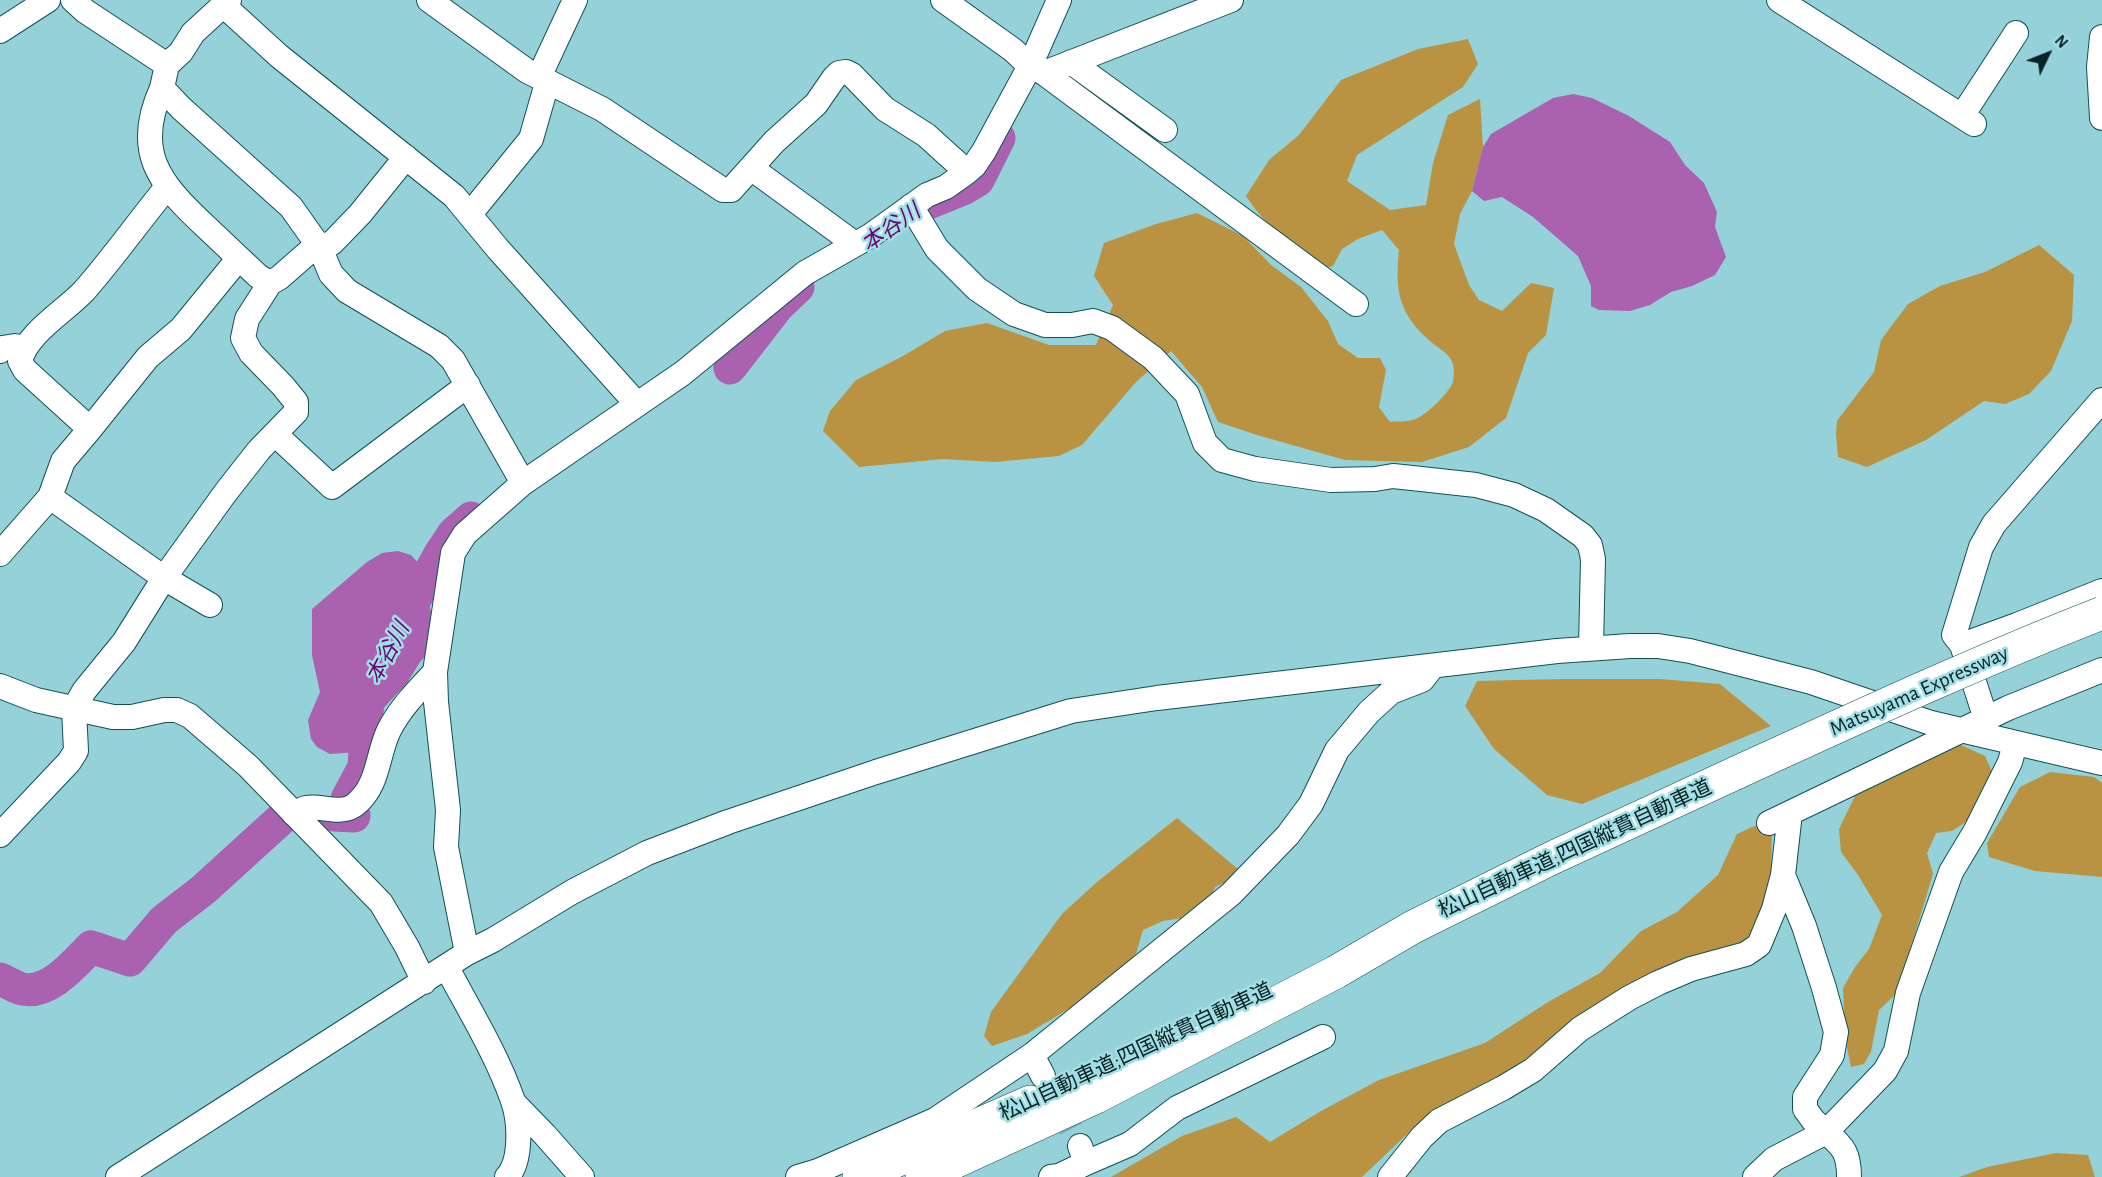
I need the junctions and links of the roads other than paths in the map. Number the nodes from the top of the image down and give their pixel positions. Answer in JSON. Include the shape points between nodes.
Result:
{"nodes":[{"id":1,"x":48,"y":0,"type":"edge"},
{"id":2,"x":73,"y":0,"type":"edge"},
{"id":3,"x":429,"y":0,"type":"edge"},
{"id":4,"x":575,"y":0,"type":"edge"},
{"id":5,"x":943,"y":0,"type":"edge"},
{"id":6,"x":1059,"y":0,"type":"edge"},
{"id":7,"x":1231,"y":0,"type":"edge"},
{"id":8,"x":1779,"y":0,"type":"edge"},
{"id":9,"x":226,"y":3,"type":"edge"},
{"id":10,"x":0,"y":31,"type":"edge"},
{"id":11,"x":2016,"y":33,"type":"dead end"},
{"id":12,"x":2102,"y":37,"type":"edge"},
{"id":13,"x":1071,"y":62,"type":"junction"},
{"id":14,"x":1037,"y":69,"type":"junction"},
{"id":15,"x":164,"y":77,"type":"junction"},
{"id":16,"x":543,"y":80,"type":"junction"},
{"id":17,"x":2102,"y":118,"type":"edge"},
{"id":18,"x":1165,"y":130,"type":"dead end"},
{"id":19,"x":406,"y":157,"type":"junction"},
{"id":20,"x":751,"y":168,"type":"junction"},
{"id":21,"x":967,"y":172,"type":"junction"},
{"id":22,"x":167,"y":187,"type":"junction"},
{"id":23,"x":910,"y":206,"type":"junction"},
{"id":24,"x":470,"y":214,"type":"junction"},
{"id":25,"x":855,"y":244,"type":"junction"},
{"id":26,"x":320,"y":248,"type":"junction"},
{"id":27,"x":239,"y":258,"type":"junction"},
{"id":28,"x":270,"y":283,"type":"junction"},
{"id":29,"x":1356,"y":304,"type":"dead end"},
{"id":30,"x":11,"y":351,"type":"edge"},
{"id":31,"x":468,"y":385,"type":"junction"},
{"id":32,"x":2102,"y":400,"type":"edge"},
{"id":33,"x":637,"y":404,"type":"junction"},
{"id":34,"x":90,"y":429,"type":"junction"},
{"id":35,"x":275,"y":434,"type":"junction"},
{"id":36,"x":523,"y":483,"type":"junction"},
{"id":37,"x":50,"y":497,"type":"junction"},
{"id":38,"x":0,"y":554,"type":"edge"},
{"id":39,"x":164,"y":578,"type":"junction"},
{"id":40,"x":2102,"y":591,"type":"edge"},
{"id":41,"x":210,"y":605,"type":"dead end"},
{"id":42,"x":2102,"y":613,"type":"edge"},
{"id":43,"x":1962,"y":645,"type":"junction"},
{"id":44,"x":1591,"y":647,"type":"junction"},
{"id":45,"x":1432,"y":666,"type":"junction"},
{"id":46,"x":2102,"y":670,"type":"edge"},
{"id":47,"x":435,"y":672,"type":"junction"},
{"id":48,"x":0,"y":686,"type":"edge"},
{"id":49,"x":74,"y":709,"type":"junction"},
{"id":50,"x":1986,"y":719,"type":"junction"},
{"id":51,"x":1962,"y":732,"type":"junction"},
{"id":52,"x":2015,"y":744,"type":"junction"},
{"id":53,"x":2102,"y":764,"type":"edge"},
{"id":54,"x":1738,"y":772,"type":"joint"},
{"id":55,"x":294,"y":814,"type":"junction"},
{"id":56,"x":0,"y":835,"type":"edge"},
{"id":57,"x":1783,"y":875,"type":"junction"},
{"id":58,"x":1413,"y":927,"type":"junction"},
{"id":59,"x":467,"y":953,"type":"junction"},
{"id":60,"x":447,"y":968,"type":"junction"},
{"id":61,"x":424,"y":982,"type":"junction"},
{"id":62,"x":1323,"y":1037,"type":"dead end"},
{"id":63,"x":1032,"y":1055,"type":"junction"},
{"id":64,"x":1043,"y":1076,"type":"tunnel mouth"},
{"id":65,"x":514,"y":1103,"type":"junction"},
{"id":66,"x":1826,"y":1132,"type":"junction"},
{"id":67,"x":118,"y":1177,"type":"edge"},
{"id":68,"x":507,"y":1177,"type":"edge"},
{"id":69,"x":582,"y":1177,"type":"edge"},
{"id":70,"x":798,"y":1177,"type":"edge"},
{"id":71,"x":859,"y":1177,"type":"edge"},
{"id":72,"x":922,"y":1177,"type":"edge"},
{"id":73,"x":1051,"y":1177,"type":"edge"},
{"id":74,"x":1390,"y":1177,"type":"edge"},
{"id":75,"x":1755,"y":1177,"type":"edge"},
{"id":76,"x":1849,"y":1177,"type":"edge"}],
"edges":[{"from":1,"to":10,"type":"street"},
{"from":2,"to":15,"type":"street"},
{"from":3,"to":16,"type":"street"},
{"from":4,"to":16,"type":"street"},
{"from":5,"to":14,"type":"street"},
{"from":6,"to":14,"type":"street"},
{"from":7,"to":13,"type":"street"},
{"from":8,"to":11,"type":"street","via":[[1968,120]]},
{"from":9,"to":15,"type":"street","via":[[193,33]]},
{"from":9,"to":19,"type":"street","via":[[279,56]]},
{"from":12,"to":17,"type":"street"},
{"from":13,"to":14,"type":"street"},
{"from":13,"to":18,"type":"street"},
{"from":14,"to":21,"type":"street"},
{"from":14,"to":29,"type":"street"},
{"from":15,"to":22,"type":"street","via":[[153,108],[150,148]]},
{"from":15,"to":26,"type":"street","via":[[181,108],[291,207]]},
{"from":16,"to":20,"type":"street","via":[[602,109],[723,190],[731,190]]},
{"from":16,"to":24,"type":"street","via":[[531,139]]},
{"from":19,"to":24,"type":"street"},
{"from":19,"to":26,"type":"street","via":[[346,229],[332,243]]},
{"from":20,"to":21,"type":"street","via":[[816,104],[834,78],[846,72],[885,109],[926,135]]},
{"from":20,"to":25,"type":"street"},
{"from":21,"to":23,"type":"street"},
{"from":22,"to":27,"type":"street"},
{"from":22,"to":30,"type":"street","via":[[83,291],[49,324]]},
{"from":23,"to":25,"type":"street"},
{"from":23,"to":44,"type":"street","via":[[937,249],[977,289],[1014,314],[1045,325],[1094,321],[1112,328],[1153,358],[1187,394],[1205,443],[1222,460],[1331,480],[1393,476],[1476,485],[1514,495],[1546,510],[1590,545]]},
{"from":24,"to":33,"type":"street"},
{"from":25,"to":33,"type":"street","via":[[806,273],[684,373]]},
{"from":26,"to":28,"type":"street","via":[[311,250]]},
{"from":26,"to":31,"type":"street","via":[[338,283],[440,346]]},
{"from":27,"to":28,"type":"street"},
{"from":27,"to":34,"type":"street","via":[[181,329],[148,357]]},
{"from":28,"to":35,"type":"street","via":[[247,319],[243,338],[251,353],[296,402],[296,412]]},
{"from":30,"to":34,"type":"street","via":[[25,370]]},
{"from":31,"to":35,"type":"street","via":[[332,487]]},
{"from":31,"to":36,"type":"street"},
{"from":32,"to":43,"type":"street","via":[[1994,524],[1981,547],[1954,635]]},
{"from":33,"to":36,"type":"street"},
{"from":34,"to":37,"type":"street","via":[[63,461]]},
{"from":35,"to":39,"type":"street","via":[[226,492]]},
{"from":36,"to":47,"type":"street","via":[[465,534],[453,553]]},
{"from":37,"to":38,"type":"street"},
{"from":37,"to":39,"type":"street"},
{"from":39,"to":41,"type":"street"},
{"from":39,"to":49,"type":"street","via":[[124,642]]},
{"from":40,"to":43,"type":"street"},
{"from":42,"to":54,"type":"highway","name":"Matsuyama Expressway","bridge":true},
{"from":43,"to":50,"type":"street"},
{"from":44,"to":45,"type":"street"},
{"from":44,"to":51,"type":"street","via":[[1658,646],[1690,651],[1811,682]]},
{"from":45,"to":59,"type":"street","via":[[1071,711],[855,779],[647,853]]},
{"from":45,"to":63,"type":"street","via":[[1422,680],[1391,692],[1369,712],[1336,750],[1311,804],[1288,835],[1232,894]]},
{"from":46,"to":50,"type":"street"},
{"from":47,"to":55,"type":"street","via":[[388,731],[375,777],[354,806],[341,811],[304,808]]},
{"from":47,"to":59,"type":"street","via":[[448,810],[446,847]]},
{"from":48,"to":49,"type":"street"},
{"from":49,"to":55,"type":"street","via":[[113,717],[164,710],[190,716],[248,766]]},
{"from":49,"to":56,"type":"street","via":[[76,751]]},
{"from":50,"to":51,"type":"street"},
{"from":51,"to":52,"type":"street"},
{"from":51,"to":57,"type":"street","via":[[1780,818]]},
{"from":52,"to":53,"type":"street"},
{"from":52,"to":66,"type":"street","via":[[1975,832],[1951,872],[1908,993],[1896,1051],[1885,1071]]},
{"from":54,"to":58,"type":"highway","name":"松山自動車道;四国縦貫自動車道"},
{"from":55,"to":61,"type":"street","via":[[381,903]]},
{"from":57,"to":66,"type":"street","via":[[1804,926],[1836,1032],[1832,1055],[1805,1097],[1805,1109]]},
{"from":57,"to":74,"type":"street","via":[[1759,945],[1746,954],[1658,983],[1600,1016],[1533,1070],[1438,1121]]},
{"from":58,"to":71,"type":"highway","name":"松山自動車道;四国縦貫自動車道","via":[[1331,961],[1088,1077]]},
{"from":58,"to":72,"type":"highway","name":"松山自動車道;四国縦貫自動車道","via":[[1096,1096]]},
{"from":59,"to":60,"type":"street"},
{"from":60,"to":61,"type":"street"},
{"from":60,"to":65,"type":"street"},
{"from":61,"to":67,"type":"street"},
{"from":62,"to":73,"type":"street","via":[[1177,1108],[1130,1144],[1083,1154],[1059,1176]]},
{"from":63,"to":64,"type":"street"},
{"from":63,"to":70,"type":"street","via":[[934,1120]]},
{"from":65,"to":68,"type":"street","via":[[519,1149],[513,1171]]},
{"from":65,"to":69,"type":"street"},
{"from":66,"to":75,"type":"street","via":[[1774,1160]]},
{"from":66,"to":76,"type":"street","via":[[1846,1153]]}]}
